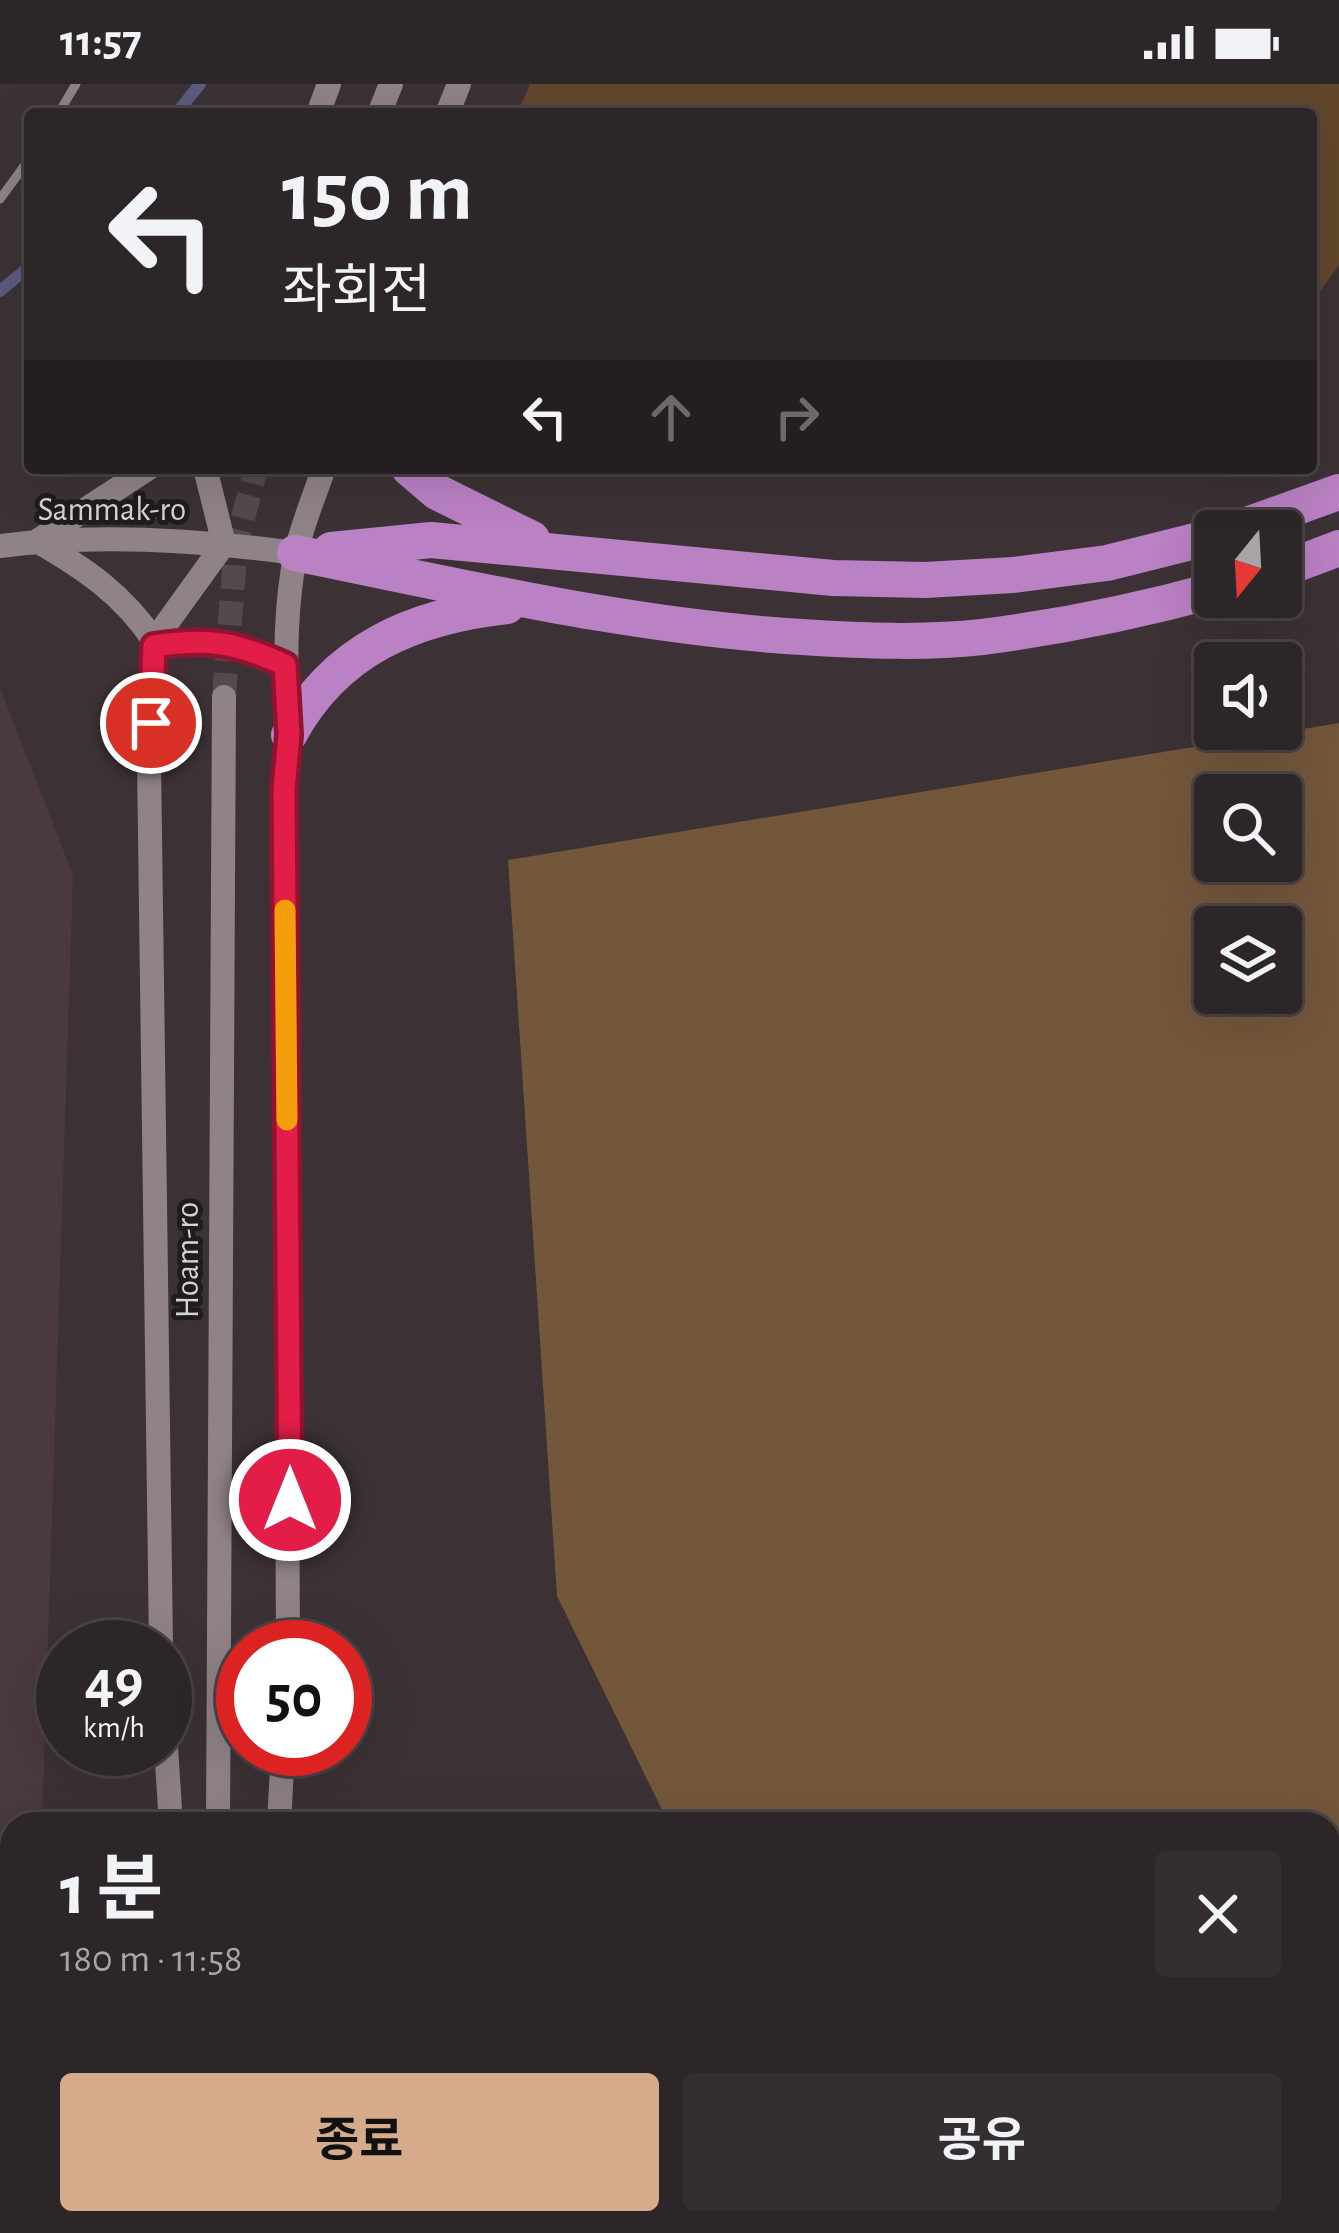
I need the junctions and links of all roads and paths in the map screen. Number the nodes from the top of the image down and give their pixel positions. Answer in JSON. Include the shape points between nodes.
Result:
{"nodes":[{"id":1,"x":24,"y":166,"type":"edge"},
{"id":2,"x":0,"y":199,"type":"edge"},
{"id":3,"x":140,"y":474,"type":"edge"},
{"id":4,"x":206,"y":474,"type":"edge"},
{"id":5,"x":322,"y":474,"type":"edge"},
{"id":6,"x":416,"y":474,"type":"edge"},
{"id":7,"x":1339,"y":492,"type":"edge"},
{"id":8,"x":1289,"y":510,"type":"edge"},
{"id":9,"x":37,"y":541,"type":"junction"},
{"id":10,"x":1194,"y":541,"type":"edge"},
{"id":11,"x":224,"y":544,"type":"junction"},
{"id":12,"x":0,"y":546,"type":"edge"},
{"id":13,"x":1339,"y":548,"type":"edge"},
{"id":14,"x":557,"y":550,"type":"junction"},
{"id":15,"x":296,"y":553,"type":"junction"},
{"id":16,"x":1302,"y":563,"type":"edge"},
{"id":17,"x":1194,"y":595,"type":"edge"},
{"id":18,"x":564,"y":608,"type":"junction"},
{"id":19,"x":154,"y":644,"type":"junction"},
{"id":20,"x":285,"y":665,"type":"junction"},
{"id":21,"x":224,"y":697,"type":"tunnel mouth"},
{"id":22,"x":289,"y":735,"type":"junction"},
{"id":23,"x":161,"y":1620,"type":"edge"},
{"id":24,"x":288,"y":1620,"type":"edge"},
{"id":25,"x":168,"y":1776,"type":"edge"},
{"id":26,"x":282,"y":1776,"type":"edge"},
{"id":27,"x":170,"y":1812,"type":"edge"},
{"id":28,"x":218,"y":1812,"type":"edge"},
{"id":29,"x":280,"y":1812,"type":"edge"}],
"edges":[{"from":1,"to":2,"type":"lane"},
{"from":3,"to":9,"type":"main road"},
{"from":4,"to":11,"type":"main road","name":"Sammak-ro"},
{"from":5,"to":15,"type":"main road"},
{"from":6,"to":14,"type":"highway"},
{"from":7,"to":8,"type":"highway"},
{"from":9,"to":11,"type":"main road","name":"Sammak-ro"},
{"from":9,"to":12,"type":"main road","name":"Sammak-ro"},
{"from":9,"to":19,"type":"main road","via":[[118,596]]},
{"from":10,"to":14,"type":"highway","via":[[1107,563],[925,580]]},
{"from":11,"to":15,"type":"main road","name":"Sammak-ro"},
{"from":11,"to":19,"type":"main road"},
{"from":13,"to":16,"type":"highway"},
{"from":14,"to":15,"type":"highway","via":[[430,540]]},
{"from":15,"to":18,"type":"highway"},
{"from":15,"to":20,"type":"main road"},
{"from":17,"to":18,"type":"highway","via":[[979,637],[881,641]]},
{"from":18,"to":22,"type":"highway","via":[[479,609],[406,629],[347,662],[306,703]]},
{"from":19,"to":20,"type":"main road","via":[[213,640]]},
{"from":19,"to":23,"type":"main road","name":"Hoam-ro"},
{"from":20,"to":22,"type":"main road"},
{"from":21,"to":28,"type":"main road","name":"Hoam-ro"},
{"from":22,"to":24,"type":"main road"},
{"from":25,"to":27,"type":"main road"},
{"from":26,"to":29,"type":"main road"}]}
